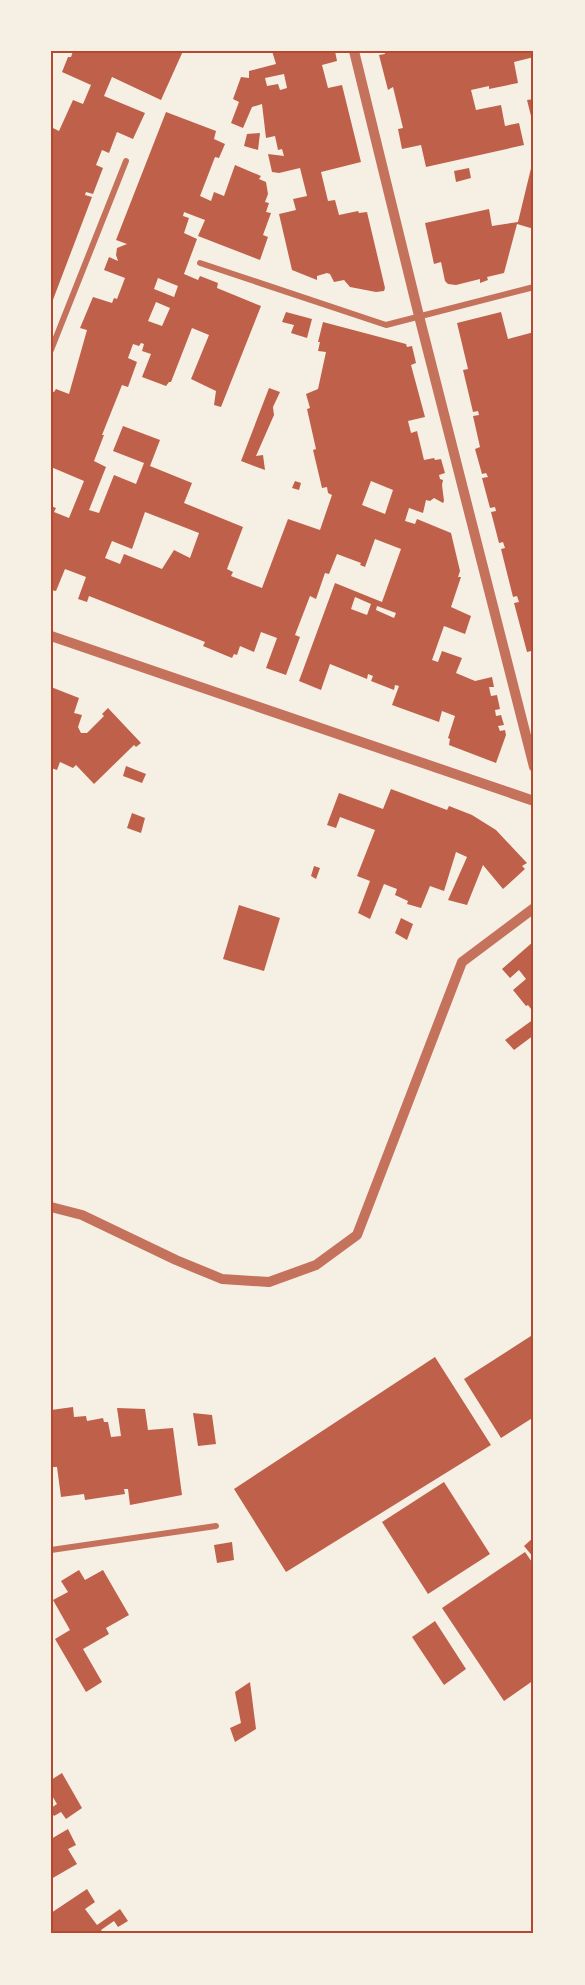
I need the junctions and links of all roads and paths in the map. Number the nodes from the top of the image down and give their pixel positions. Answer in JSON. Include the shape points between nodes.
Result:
{"nodes":[{"id":1,"x":354,"y":51,"type":"edge"},
{"id":2,"x":126,"y":161,"type":"dead end"},
{"id":3,"x":200,"y":262,"type":"dead end"},
{"id":4,"x":534,"y":287,"type":"edge"},
{"id":5,"x":419,"y":316,"type":"junction"},
{"id":6,"x":51,"y":350,"type":"edge"},
{"id":7,"x":51,"y":636,"type":"edge"},
{"id":8,"x":534,"y":767,"type":"edge"},
{"id":9,"x":534,"y":801,"type":"edge"},
{"id":10,"x":534,"y":908,"type":"edge"},
{"id":11,"x":51,"y":1207,"type":"edge"},
{"id":12,"x":216,"y":1526,"type":"dead end"},
{"id":13,"x":51,"y":1550,"type":"edge"}],
"edges":[{"from":1,"to":5,"type":"street"},
{"from":2,"to":6,"type":"street"},
{"from":3,"to":5,"type":"street","via":[[386,325]]},
{"from":4,"to":5,"type":"street"},
{"from":5,"to":8,"type":"street"},
{"from":7,"to":9,"type":"street"},
{"from":10,"to":11,"type":"street","via":[[462,962],[357,1235],[316,1265],[268,1282],[222,1279],[82,1215]]},
{"from":12,"to":13,"type":"street"}]}
